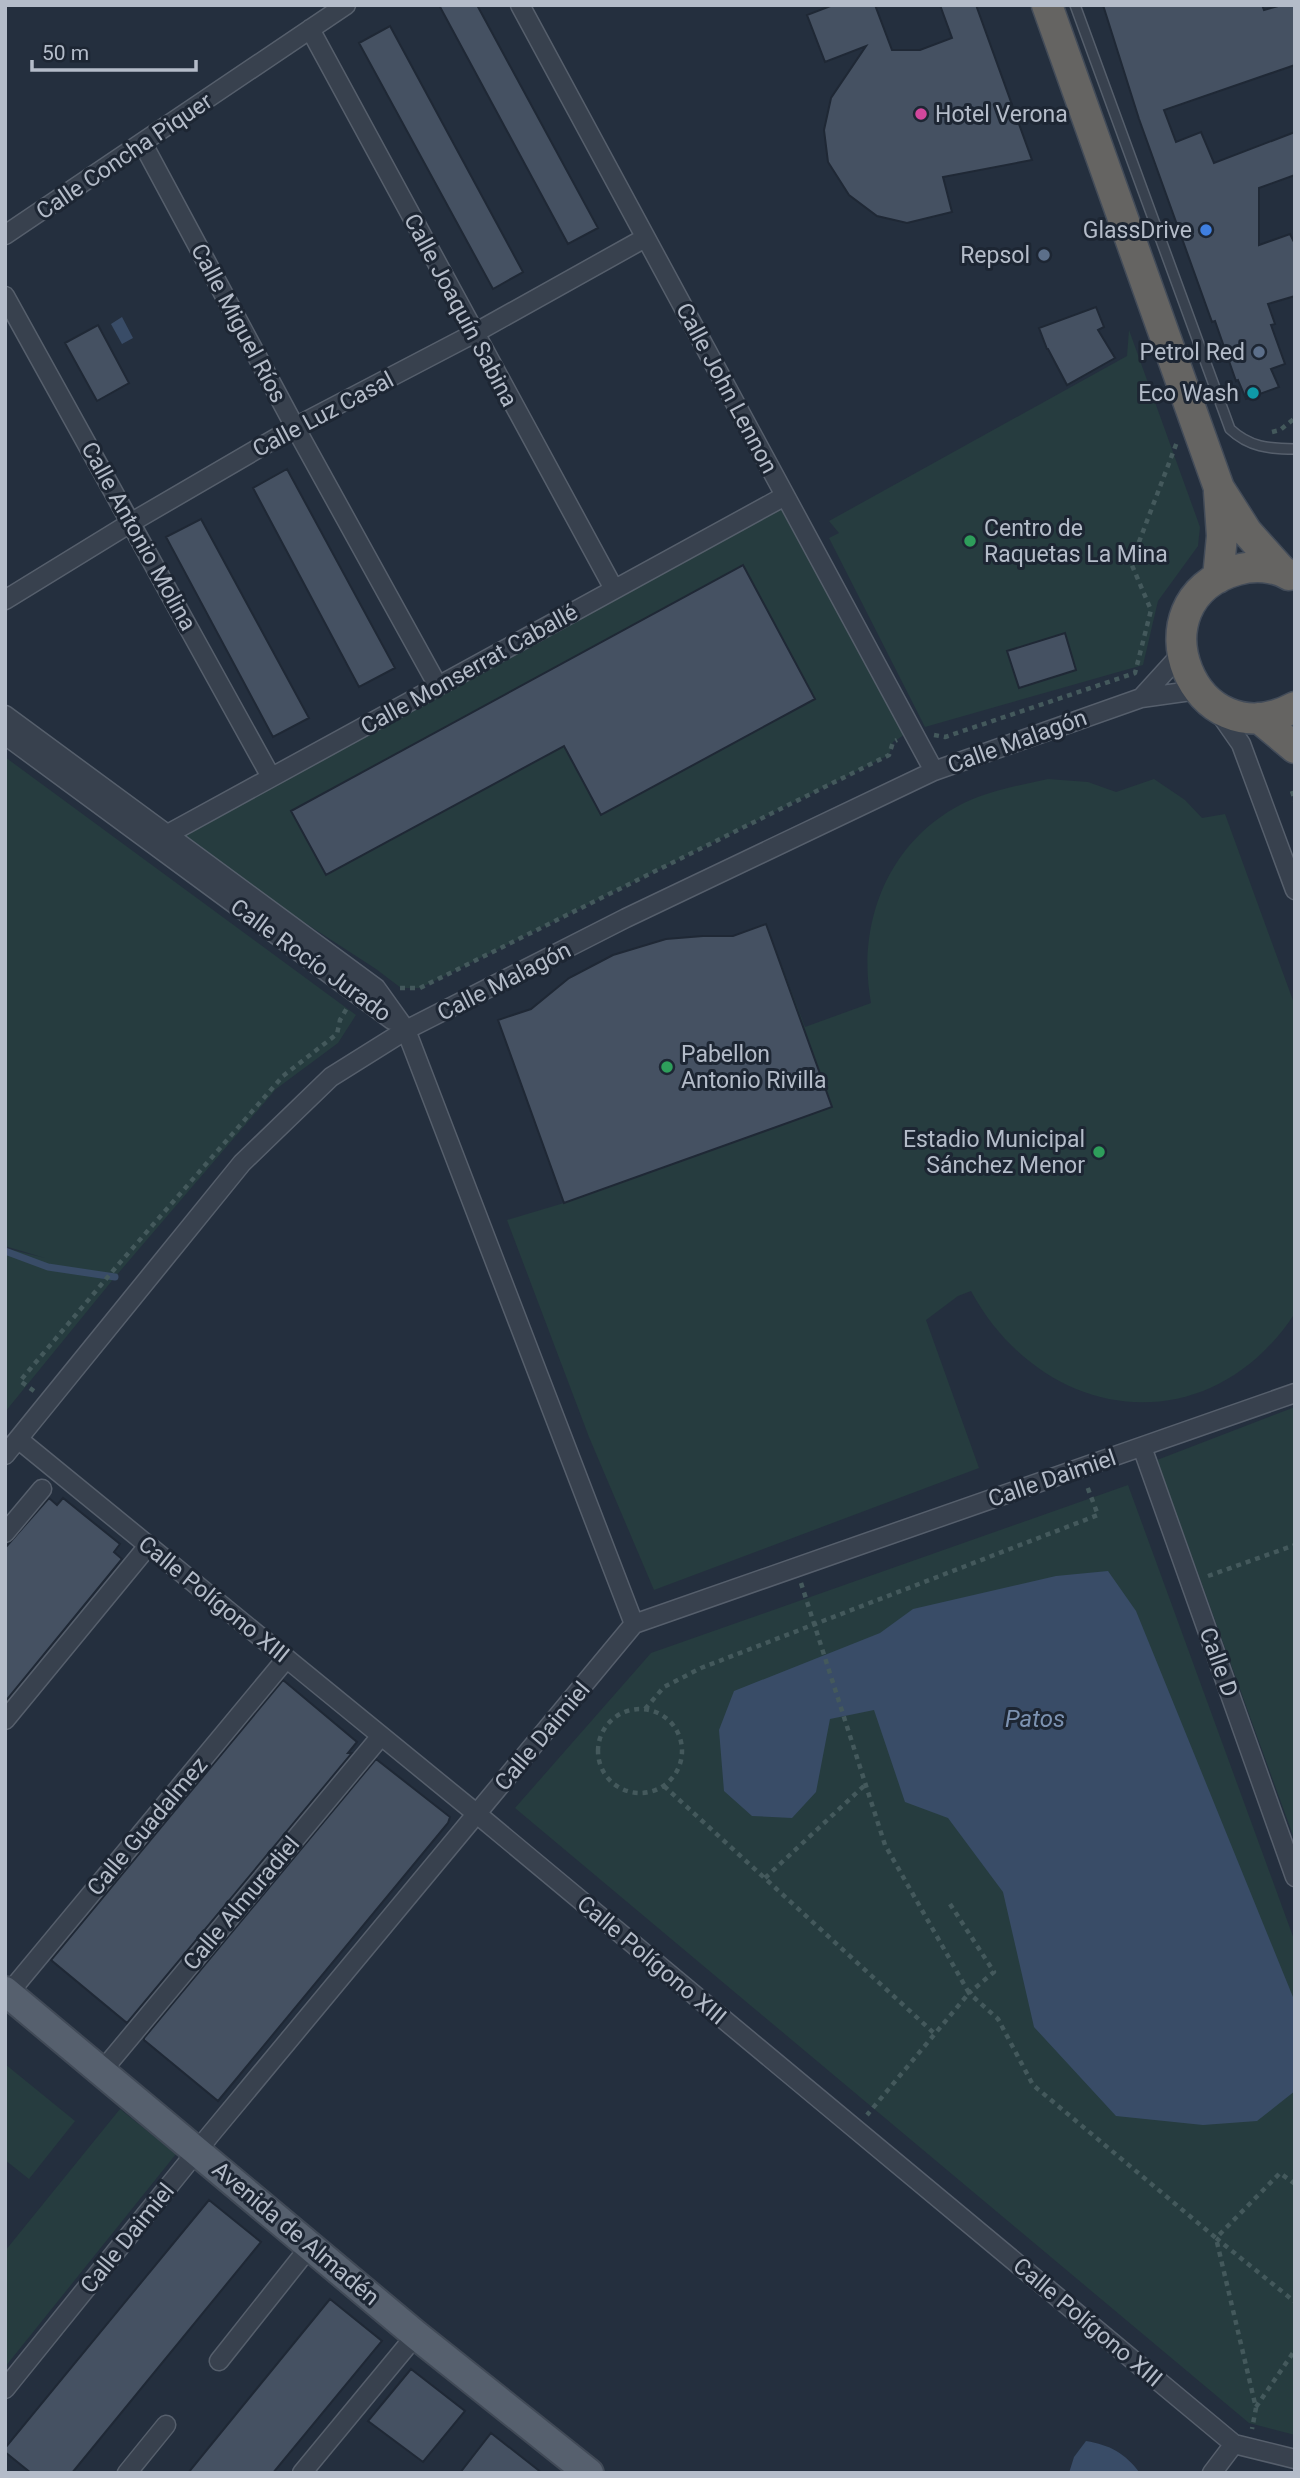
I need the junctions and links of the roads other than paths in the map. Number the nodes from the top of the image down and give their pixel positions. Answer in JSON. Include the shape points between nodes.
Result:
{"nodes":[{"id":1,"x":346,"y":5,"type":"edge"},
{"id":2,"x":520,"y":5,"type":"edge"},
{"id":3,"x":1047,"y":5,"type":"edge"},
{"id":4,"x":1075,"y":5,"type":"edge"},
{"id":5,"x":310,"y":29,"type":"junction"},
{"id":6,"x":143,"y":144,"type":"junction"},
{"id":7,"x":5,"y":235,"type":"edge"},
{"id":8,"x":645,"y":238,"type":"junction"},
{"id":9,"x":5,"y":296,"type":"edge"},
{"id":10,"x":473,"y":334,"type":"junction"},
{"id":11,"x":295,"y":428,"type":"junction"},
{"id":12,"x":1295,"y":449,"type":"edge"},
{"id":13,"x":1219,"y":488,"type":"junction"},
{"id":14,"x":785,"y":496,"type":"junction"},
{"id":15,"x":132,"y":522,"type":"junction"},
{"id":16,"x":1290,"y":572,"type":"edge"},
{"id":17,"x":1218,"y":578,"type":"junction"},
{"id":18,"x":614,"y":589,"type":"junction"},
{"id":19,"x":5,"y":600,"type":"edge"},
{"id":20,"x":1182,"y":653,"type":"junction"},
{"id":21,"x":438,"y":685,"type":"junction"},
{"id":22,"x":1206,"y":697,"type":"junction"},
{"id":23,"x":1141,"y":698,"type":"junction"},
{"id":24,"x":1295,"y":707,"type":"edge"},
{"id":25,"x":5,"y":715,"type":"edge"},
{"id":26,"x":1259,"y":718,"type":"junction"},
{"id":27,"x":5,"y":735,"type":"edge"},
{"id":28,"x":1295,"y":748,"type":"edge"},
{"id":29,"x":934,"y":771,"type":"junction"},
{"id":30,"x":271,"y":777,"type":"junction"},
{"id":31,"x":163,"y":841,"type":"junction"},
{"id":32,"x":1295,"y":890,"type":"edge"},
{"id":33,"x":407,"y":1030,"type":"junction"},
{"id":34,"x":1295,"y":1394,"type":"edge"},
{"id":35,"x":18,"y":1439,"type":"junction"},
{"id":36,"x":1142,"y":1447,"type":"junction"},
{"id":37,"x":5,"y":1455,"type":"edge"},
{"id":38,"x":42,"y":1489,"type":"dead end"},
{"id":39,"x":5,"y":1533,"type":"edge"},
{"id":40,"x":148,"y":1546,"type":"junction"},
{"id":41,"x":634,"y":1624,"type":"junction"},
{"id":42,"x":286,"y":1658,"type":"junction"},
{"id":43,"x":5,"y":1720,"type":"edge"},
{"id":44,"x":381,"y":1736,"type":"junction"},
{"id":45,"x":477,"y":1814,"type":"junction"},
{"id":46,"x":1295,"y":1877,"type":"edge"},
{"id":47,"x":7,"y":1993,"type":"edge"},
{"id":48,"x":102,"y":2071,"type":"junction"},
{"id":49,"x":198,"y":2150,"type":"junction"},
{"id":50,"x":311,"y":2245,"type":"junction"},
{"id":51,"x":416,"y":2335,"type":"junction"},
{"id":52,"x":219,"y":2361,"type":"dead end"},
{"id":53,"x":5,"y":2389,"type":"edge"},
{"id":54,"x":166,"y":2425,"type":"dead end"},
{"id":55,"x":1242,"y":2446,"type":"junction"},
{"id":56,"x":1295,"y":2459,"type":"edge"},
{"id":57,"x":127,"y":2473,"type":"edge"},
{"id":58,"x":302,"y":2473,"type":"edge"},
{"id":59,"x":589,"y":2473,"type":"edge"},
{"id":60,"x":1212,"y":2473,"type":"edge"}],
"edges":[{"from":1,"to":5,"type":"street","name":"Calle Concha Piquer"},
{"from":2,"to":8,"type":"street","name":"Calle John Lennon"},
{"from":3,"to":13,"type":"highway"},
{"from":4,"to":12,"type":"lane","via":[[1230,429],[1255,446]]},
{"from":5,"to":6,"type":"street","name":"Calle Concha Piquer"},
{"from":5,"to":10,"type":"street","name":"Calle Joaquín Sabina"},
{"from":6,"to":7,"type":"street","name":"Calle Concha Piquer"},
{"from":6,"to":11,"type":"street","name":"Calle Miguel Ríos"},
{"from":8,"to":10,"type":"street","name":"Calle Luz Casal"},
{"from":8,"to":14,"type":"street","name":"Calle John Lennon"},
{"from":9,"to":15,"type":"street","name":"Calle Antonio Molina"},
{"from":10,"to":11,"type":"street","name":"Calle Luz Casal"},
{"from":10,"to":18,"type":"street","name":"Calle Joaquín Sabina"},
{"from":11,"to":15,"type":"street","name":"Calle Luz Casal"},
{"from":11,"to":21,"type":"street","name":"Calle Miguel Ríos"},
{"from":13,"to":16,"type":"highway","via":[[1247,531]]},
{"from":13,"to":17,"type":"highway","via":[[1222,537]]},
{"from":14,"to":18,"type":"street","name":"Calle Monserrat Caballé"},
{"from":14,"to":29,"type":"street","name":"Calle John Lennon"},
{"from":15,"to":19,"type":"street","name":"Calle Luz Casal"},
{"from":15,"to":30,"type":"street","name":"Calle Antonio Molina"},
{"from":16,"to":17,"type":"highway","via":[[1242,568]]},
{"from":17,"to":20,"type":"highway","via":[[1188,610]]},
{"from":18,"to":21,"type":"street","name":"Calle Monserrat Caballé"},
{"from":20,"to":22,"type":"highway","via":[[1186,671]]},
{"from":20,"to":23,"type":"street","name":"Calle Malagón"},
{"from":21,"to":30,"type":"street","name":"Calle Monserrat Caballé"},
{"from":22,"to":23,"type":"street","name":"Calle Malagón"},
{"from":22,"to":26,"type":"highway","via":[[1236,715]]},
{"from":22,"to":32,"type":"street","via":[[1241,744]]},
{"from":23,"to":29,"type":"street","name":"Calle Malagón"},
{"from":24,"to":26,"type":"highway"},
{"from":25,"to":31,"type":"street","name":"Calle Rocío Jurado"},
{"from":26,"to":28,"type":"highway"},
{"from":27,"to":31,"type":"street","name":"Calle Rocío Jurado"},
{"from":29,"to":33,"type":"street","name":"Calle Malagón","via":[[626,918]]},
{"from":30,"to":31,"type":"street","name":"Calle Monserrat Caballé"},
{"from":31,"to":33,"type":"street","name":"Calle Rocío Jurado"},
{"from":33,"to":35,"type":"street","name":"Calle Malagón","via":[[331,1077],[242,1163]]},
{"from":33,"to":41,"type":"street"},
{"from":34,"to":36,"type":"street","name":"Calle Daimiel"},
{"from":35,"to":37,"type":"street","name":"Calle Malagón"},
{"from":35,"to":40,"type":"street","name":"Calle Polígono XIII"},
{"from":36,"to":41,"type":"street","name":"Calle Daimiel"},
{"from":36,"to":46,"type":"street","name":"Calle D"},
{"from":38,"to":39,"type":"street"},
{"from":40,"to":42,"type":"street","name":"Calle Polígono XIII"},
{"from":40,"to":43,"type":"street"},
{"from":41,"to":45,"type":"street","name":"Calle Daimiel"},
{"from":42,"to":44,"type":"street","name":"Calle Polígono XIII"},
{"from":42,"to":47,"type":"street","name":"Calle Guadalmez"},
{"from":44,"to":45,"type":"street","name":"Calle Polígono XIII"},
{"from":44,"to":48,"type":"street","name":"Calle Almuradiel"},
{"from":45,"to":49,"type":"street","name":"Calle Daimiel"},
{"from":45,"to":55,"type":"street","name":"Calle Polígono XIII"},
{"from":47,"to":48,"type":"main road","name":"Avenida de Almadén"},
{"from":48,"to":49,"type":"main road","name":"Avenida de Almadén"},
{"from":49,"to":50,"type":"main road","name":"Avenida de Almadén"},
{"from":49,"to":53,"type":"street","name":"Calle Daimiel"},
{"from":50,"to":51,"type":"main road","name":"Avenida de Almadén"},
{"from":50,"to":52,"type":"street"},
{"from":51,"to":58,"type":"street"},
{"from":51,"to":59,"type":"main road","name":"Avenida de Almadén"},
{"from":54,"to":57,"type":"street"},
{"from":55,"to":56,"type":"street","name":"Calle Polígono XIII"},
{"from":55,"to":60,"type":"street"}]}
